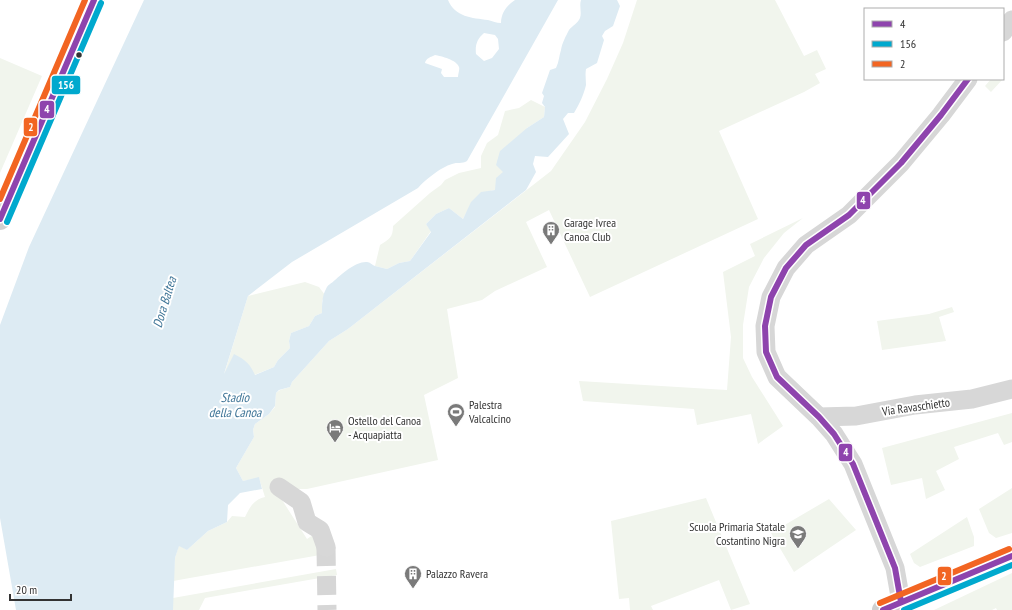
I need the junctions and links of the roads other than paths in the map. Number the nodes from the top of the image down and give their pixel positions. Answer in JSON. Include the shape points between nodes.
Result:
{"nodes":[{"id":1,"x":91,"y":1,"type":"edge"},
{"id":2,"x":1012,"y":20,"type":"edge"},
{"id":3,"x":1004,"y":31,"type":"edge"},
{"id":4,"x":967,"y":80,"type":"edge"},
{"id":5,"x":0,"y":219,"type":"edge"},
{"id":6,"x":1012,"y":389,"type":"edge"},
{"id":7,"x":819,"y":417,"type":"junction"},
{"id":8,"x":279,"y":488,"type":"dead end"},
{"id":9,"x":326,"y":547,"type":"tunnel mouth"},
{"id":10,"x":1012,"y":556,"type":"edge"},
{"id":11,"x":892,"y":606,"type":"edge"}],
"edges":[{"from":1,"to":5,"type":"main road"},
{"from":2,"to":3,"type":"street"},
{"from":4,"to":7,"type":"street","via":[[901,163],[850,215],[806,245],[786,268],[771,297],[765,326],[766,352],[778,377]]},
{"from":6,"to":7,"type":"street","name":"Via Ravaschietto","via":[[972,399],[915,405],[856,416]]},
{"from":7,"to":11,"type":"street","via":[[834,434],[853,464],[895,568]]},
{"from":8,"to":9,"type":"street","via":[[301,502],[307,522],[320,530]]},
{"from":10,"to":11,"type":"main road"}]}
